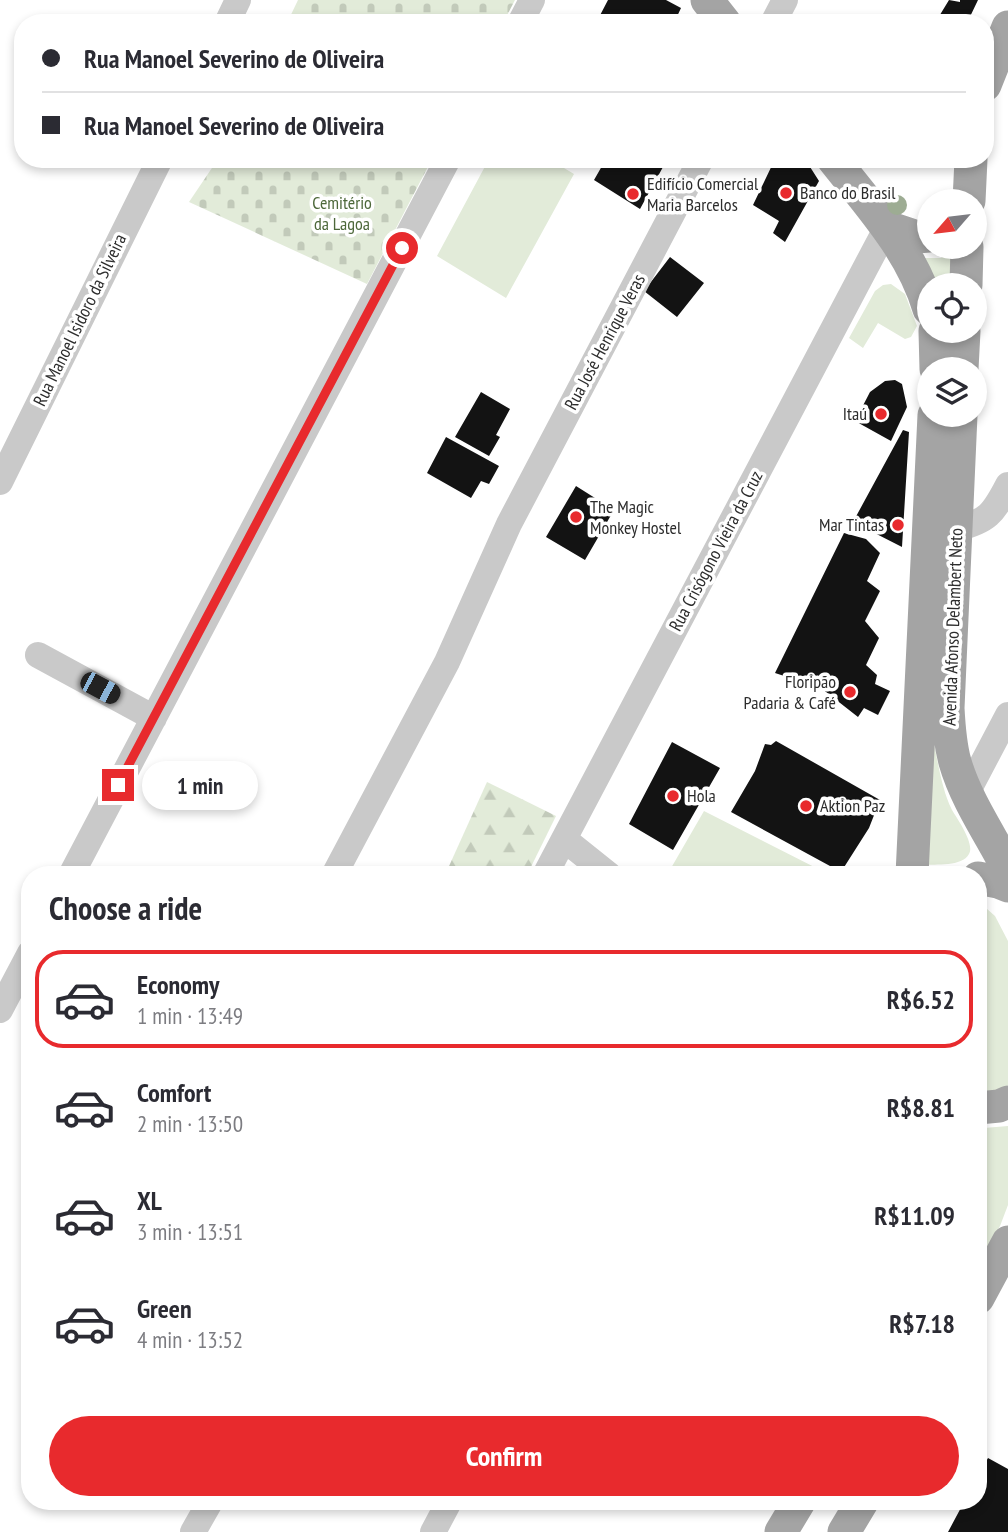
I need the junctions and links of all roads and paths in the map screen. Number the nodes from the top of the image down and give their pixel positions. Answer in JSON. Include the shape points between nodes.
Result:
{"nodes":[{"id":1,"x":707,"y":0,"type":"edge"},
{"id":2,"x":718,"y":14,"type":"edge"},
{"id":3,"x":1008,"y":27,"type":"edge"},
{"id":4,"x":994,"y":62,"type":"edge"},
{"id":5,"x":156,"y":168,"type":"edge"},
{"id":6,"x":443,"y":168,"type":"edge"},
{"id":7,"x":696,"y":168,"type":"edge"},
{"id":8,"x":840,"y":168,"type":"edge"},
{"id":9,"x":971,"y":168,"type":"edge"},
{"id":10,"x":970,"y":189,"type":"edge"},
{"id":11,"x":887,"y":227,"type":"junction"},
{"id":12,"x":917,"y":237,"type":"edge"},
{"id":13,"x":917,"y":277,"type":"edge"},
{"id":14,"x":933,"y":427,"type":"edge"},
{"id":15,"x":960,"y":427,"type":"edge"},
{"id":16,"x":0,"y":482,"type":"edge"},
{"id":17,"x":1008,"y":485,"type":"edge"},
{"id":18,"x":956,"y":529,"type":"junction"},
{"id":19,"x":38,"y":655,"type":"dead end"},
{"id":20,"x":1008,"y":715,"type":"edge"},
{"id":21,"x":154,"y":718,"type":"junction"},
{"id":22,"x":967,"y":793,"type":"junction"},
{"id":23,"x":564,"y":839,"type":"junction"},
{"id":24,"x":76,"y":866,"type":"edge"},
{"id":25,"x":339,"y":866,"type":"edge"},
{"id":26,"x":550,"y":866,"type":"edge"},
{"id":27,"x":598,"y":866,"type":"edge"},
{"id":28,"x":912,"y":866,"type":"edge"},
{"id":29,"x":1008,"y":869,"type":"edge"},
{"id":30,"x":987,"y":880,"type":"edge"},
{"id":31,"x":1008,"y":886,"type":"edge"},
{"id":32,"x":21,"y":970,"type":"edge"},
{"id":33,"x":0,"y":1010,"type":"edge"},
{"id":34,"x":1008,"y":1102,"type":"edge"},
{"id":35,"x":987,"y":1107,"type":"edge"},
{"id":36,"x":1008,"y":1242,"type":"edge"},
{"id":37,"x":987,"y":1281,"type":"edge"},
{"id":38,"x":205,"y":1510,"type":"edge"},
{"id":39,"x":445,"y":1510,"type":"edge"},
{"id":40,"x":794,"y":1510,"type":"edge"},
{"id":41,"x":857,"y":1510,"type":"edge"},
{"id":42,"x":193,"y":1532,"type":"edge"},
{"id":43,"x":433,"y":1532,"type":"edge"},
{"id":44,"x":781,"y":1532,"type":"edge"},
{"id":45,"x":844,"y":1532,"type":"edge"}],
"edges":[{"from":1,"to":2,"type":"main road"},
{"from":3,"to":4,"type":"main road"},
{"from":5,"to":16,"type":"street","name":"Rua Manoel Isidoro da Silveira"},
{"from":6,"to":21,"type":"street"},
{"from":7,"to":25,"type":"street","name":"Rua José Henrique Veras","via":[[509,524],[447,662]]},
{"from":8,"to":11,"type":"main road"},
{"from":9,"to":10,"type":"main road"},
{"from":11,"to":12,"type":"main road"},
{"from":11,"to":13,"type":"main road"},
{"from":11,"to":23,"type":"street","name":"Rua Crisógono Vieira da Cruz"},
{"from":14,"to":28,"type":"main road","name":"Avenida Afonso Delambert Neto"},
{"from":15,"to":18,"type":"main road","name":"Avenida Afonso Delambert Neto"},
{"from":17,"to":18,"type":"street","via":[[989,515],[977,524]]},
{"from":18,"to":22,"type":"main road","name":"Avenida Afonso Delambert Neto","via":[[949,734]]},
{"from":19,"to":21,"type":"street"},
{"from":20,"to":22,"type":"street"},
{"from":21,"to":24,"type":"street"},
{"from":22,"to":29,"type":"main road","name":"Avenida Afonso Delambert Neto"},
{"from":23,"to":26,"type":"street","name":"Rua Crisógono Vieira da Cruz"},
{"from":23,"to":27,"type":"street"},
{"from":30,"to":31,"type":"main road"},
{"from":32,"to":33,"type":"street"},
{"from":34,"to":35,"type":"main road"},
{"from":36,"to":37,"type":"main road"},
{"from":38,"to":42,"type":"street"},
{"from":39,"to":43,"type":"street"},
{"from":40,"to":44,"type":"main road"},
{"from":41,"to":45,"type":"main road"}]}
